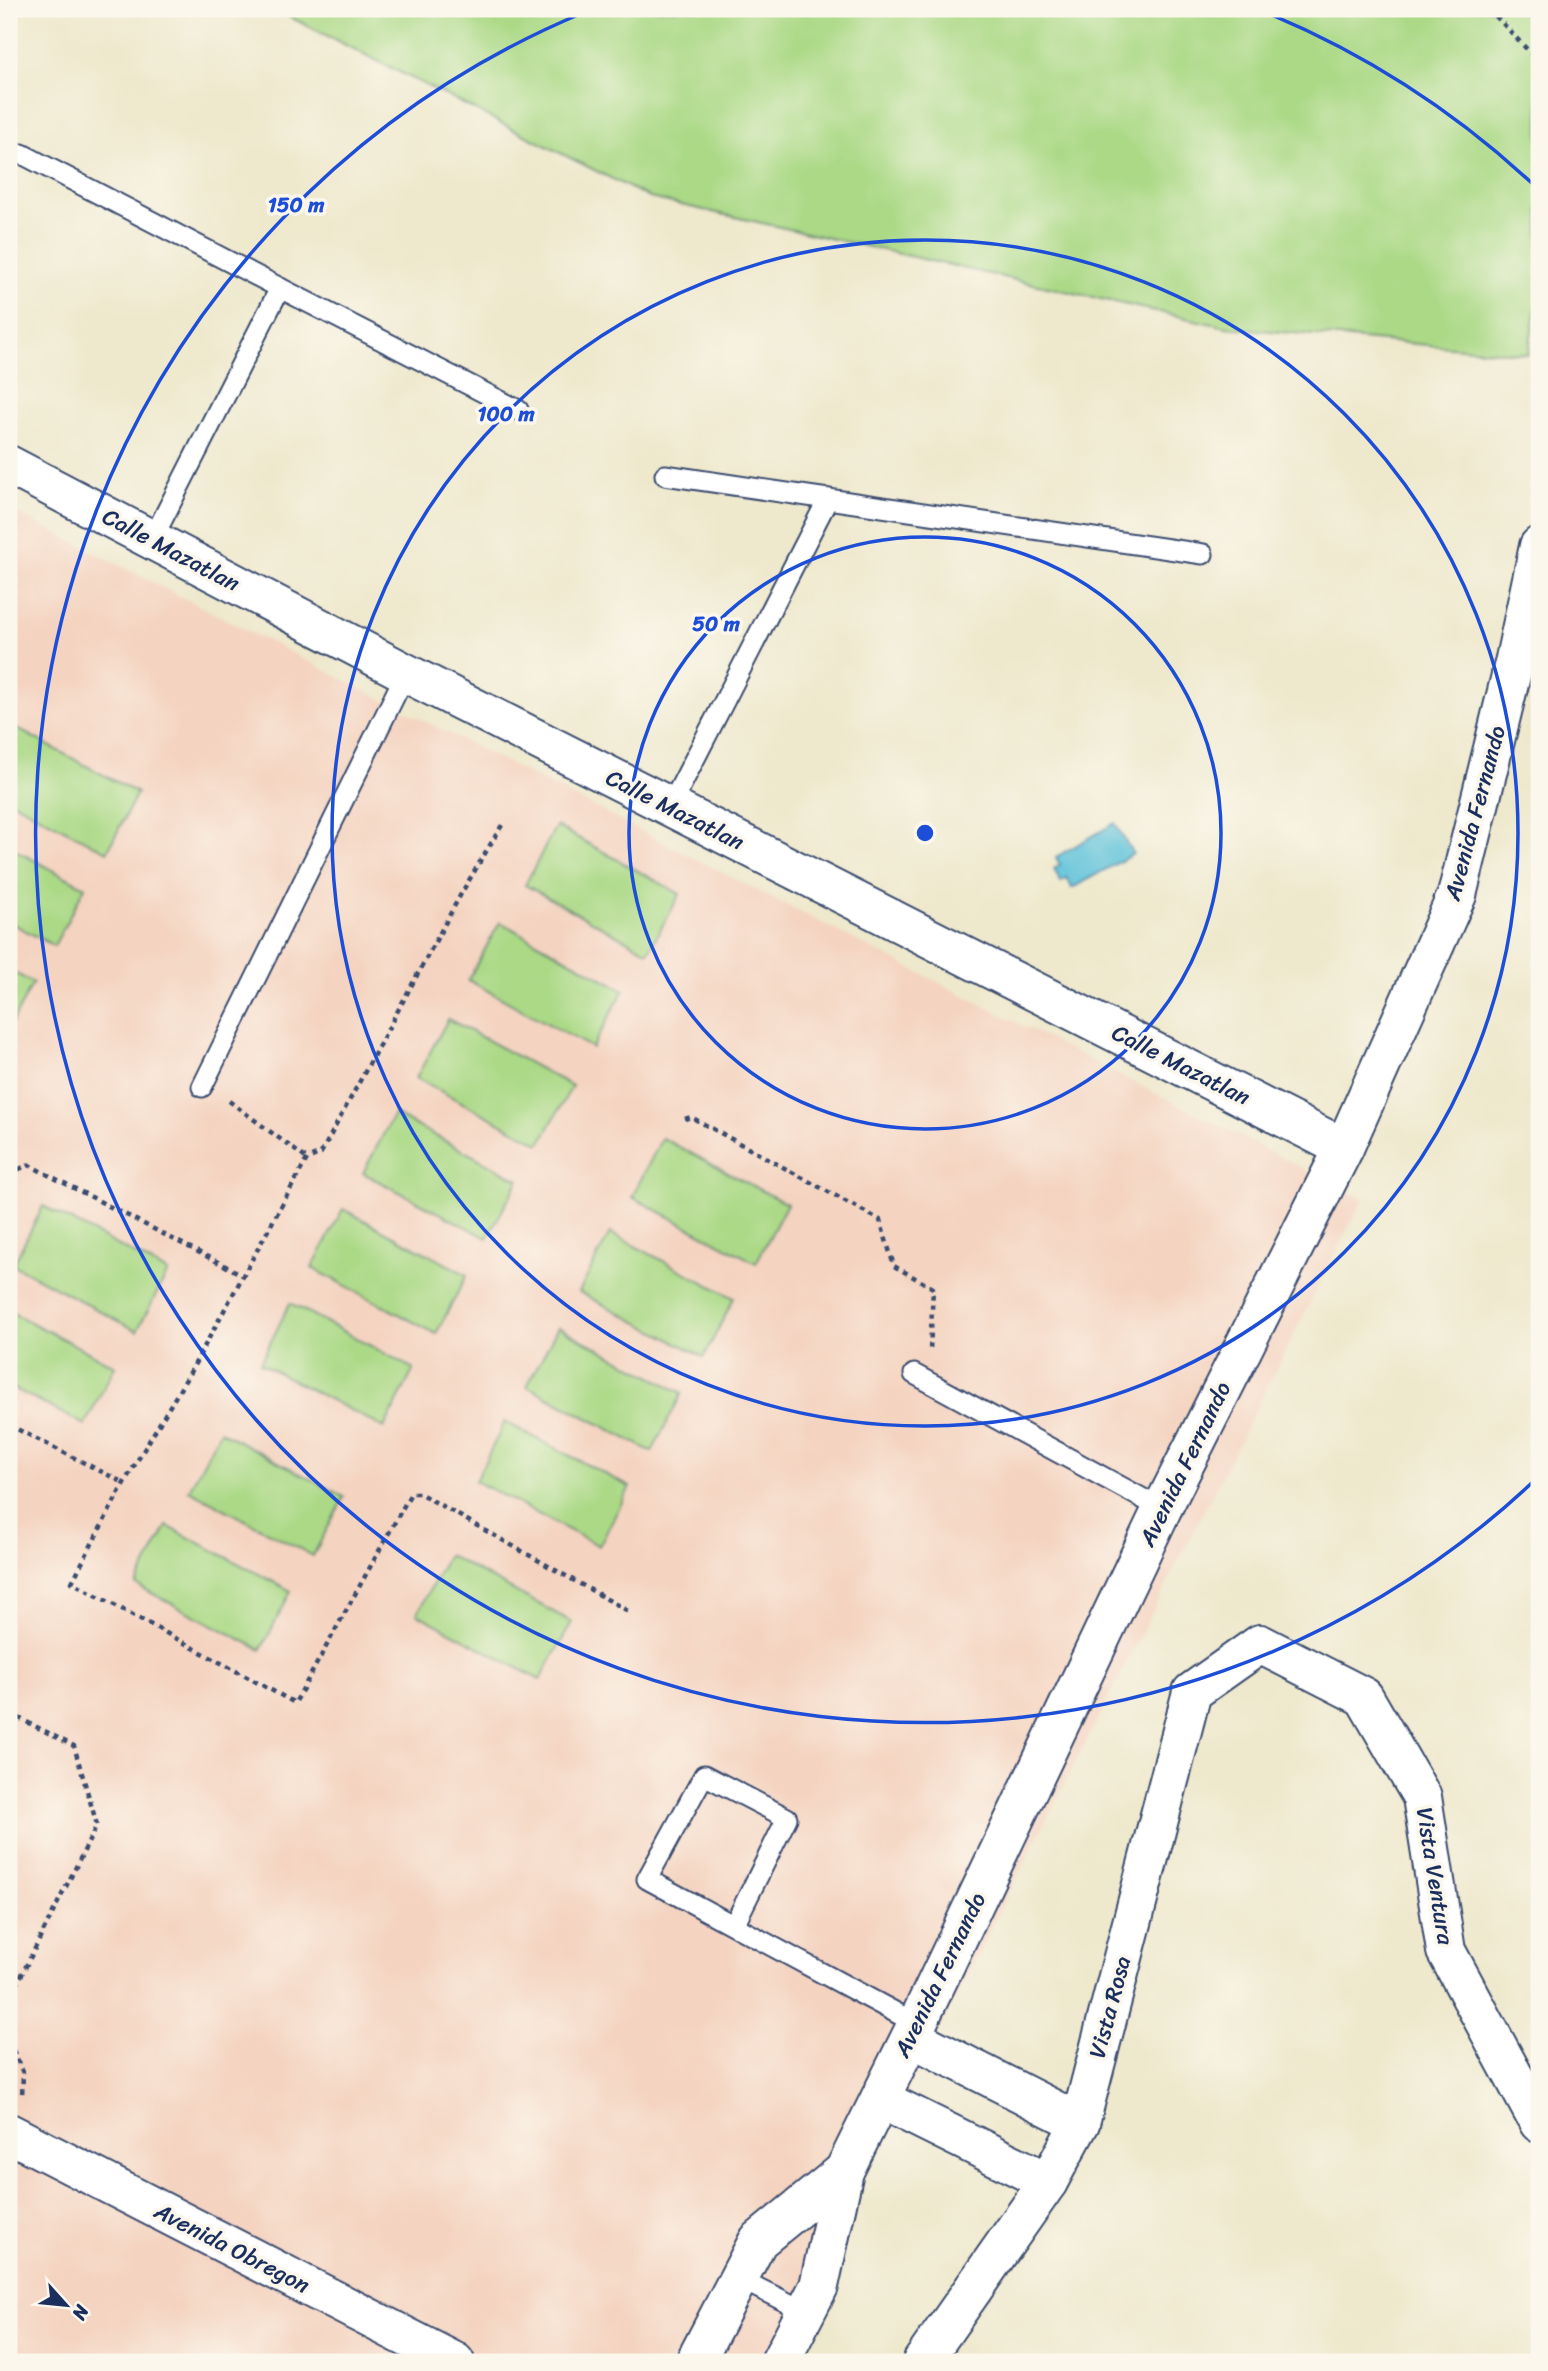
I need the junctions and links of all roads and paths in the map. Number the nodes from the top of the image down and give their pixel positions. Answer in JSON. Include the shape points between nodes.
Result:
{"nodes":[{"id":1,"x":1489,"y":9,"type":"edge"},
{"id":2,"x":1539,"y":62,"type":"edge"},
{"id":3,"x":22,"y":154,"type":"dead end"},
{"id":4,"x":280,"y":288,"type":"junction"},
{"id":5,"x":518,"y":410,"type":"dead end"},
{"id":6,"x":9,"y":465,"type":"edge"},
{"id":7,"x":665,"y":474,"type":"dead end"},
{"id":8,"x":828,"y":499,"type":"junction"},
{"id":9,"x":152,"y":540,"type":"junction"},
{"id":10,"x":1539,"y":546,"type":"edge"},
{"id":11,"x":1203,"y":554,"type":"dead end"},
{"id":12,"x":406,"y":673,"type":"junction"},
{"id":13,"x":670,"y":807,"type":"junction"},
{"id":14,"x":502,"y":825,"type":"dead end"},
{"id":15,"x":203,"y":1085,"type":"joint"},
{"id":16,"x":685,"y":1119,"type":"dead end"},
{"id":17,"x":1344,"y":1148,"type":"junction"},
{"id":18,"x":307,"y":1158,"type":"junction"},
{"id":19,"x":9,"y":1173,"type":"edge"},
{"id":20,"x":243,"y":1275,"type":"junction"},
{"id":21,"x":922,"y":1378,"type":"joint"},
{"id":22,"x":9,"y":1425,"type":"edge"},
{"id":23,"x":124,"y":1483,"type":"junction"},
{"id":24,"x":1162,"y":1509,"type":"junction"},
{"id":25,"x":628,"y":1611,"type":"dead end"},
{"id":26,"x":1260,"y":1644,"type":"joint"},
{"id":27,"x":9,"y":1713,"type":"edge"},
{"id":28,"x":734,"y":1925,"type":"junction"},
{"id":29,"x":9,"y":2000,"type":"edge"},
{"id":30,"x":914,"y":2030,"type":"junction"},
{"id":31,"x":9,"y":2041,"type":"edge"},
{"id":32,"x":880,"y":2099,"type":"junction"},
{"id":33,"x":1080,"y":2123,"type":"junction"},
{"id":34,"x":1539,"y":2123,"type":"edge"},
{"id":35,"x":14,"y":2136,"type":"edge"},
{"id":36,"x":844,"y":2171,"type":"junction"},
{"id":37,"x":1048,"y":2182,"type":"junction"},
{"id":38,"x":738,"y":2278,"type":"junction"},
{"id":39,"x":806,"y":2312,"type":"junction"},
{"id":40,"x":455,"y":2362,"type":"edge"},
{"id":41,"x":695,"y":2362,"type":"edge"},
{"id":42,"x":780,"y":2362,"type":"edge"},
{"id":43,"x":922,"y":2362,"type":"edge"}],
"edges":[{"from":1,"to":2,"type":"path"},
{"from":3,"to":4,"type":"lane"},
{"from":4,"to":5,"type":"lane"},
{"from":4,"to":9,"type":"lane"},
{"from":6,"to":9,"type":"street","name":"Calle Mazatlan"},
{"from":7,"to":8,"type":"lane"},
{"from":8,"to":11,"type":"lane"},
{"from":8,"to":13,"type":"lane"},
{"from":9,"to":12,"type":"street","name":"Calle Mazatlan"},
{"from":10,"to":17,"type":"street","name":"Avenida Fernando","via":[[1457,895]]},
{"from":12,"to":13,"type":"street","name":"Calle Mazatlan"},
{"from":12,"to":15,"type":"lane"},
{"from":13,"to":17,"type":"street","name":"Calle Mazatlan"},
{"from":14,"to":18,"type":"path","via":[[321,1153]]},
{"from":15,"to":18,"type":"path"},
{"from":16,"to":21,"type":"path","via":[[691,1117],[880,1220],[894,1266],[933,1288]]},
{"from":17,"to":24,"type":"street","name":"Avenida Fernando"},
{"from":18,"to":20,"type":"path"},
{"from":19,"to":20,"type":"path","via":[[29,1165]]},
{"from":20,"to":23,"type":"path"},
{"from":21,"to":24,"type":"lane"},
{"from":22,"to":23,"type":"path"},
{"from":23,"to":25,"type":"path","via":[[72,1583],[295,1703],[411,1493],[419,1493]]},
{"from":24,"to":30,"type":"street","name":"Avenida Fernando"},
{"from":26,"to":33,"type":"street","name":"Vista Rosa","via":[[1192,1692]]},
{"from":26,"to":34,"type":"street","name":"Vista Ventura","via":[[1364,1697],[1422,1797],[1446,1951]]},
{"from":27,"to":29,"type":"path","via":[[74,1746],[97,1825]]},
{"from":28,"to":28,"type":"lane","via":[[647,1879],[704,1775],[787,1818]]},
{"from":28,"to":30,"type":"lane"},
{"from":30,"to":32,"type":"street","name":"Avenida Fernando"},
{"from":30,"to":33,"type":"street"},
{"from":31,"to":35,"type":"path","via":[[23,2073]]},
{"from":32,"to":36,"type":"street","name":"Avenida Fernando"},
{"from":32,"to":37,"type":"street"},
{"from":33,"to":37,"type":"street","name":"Vista Rosa"},
{"from":35,"to":40,"type":"street","name":"Avenida Obregon"},
{"from":36,"to":38,"type":"street","via":[[758,2241]]},
{"from":36,"to":39,"type":"street","name":"Avenida Fernando","via":[[819,2286]]},
{"from":37,"to":43,"type":"street","name":"Vista Rosa"},
{"from":38,"to":39,"type":"lane"},
{"from":38,"to":41,"type":"street"},
{"from":39,"to":42,"type":"street","name":"Avenida Fernando"}]}
